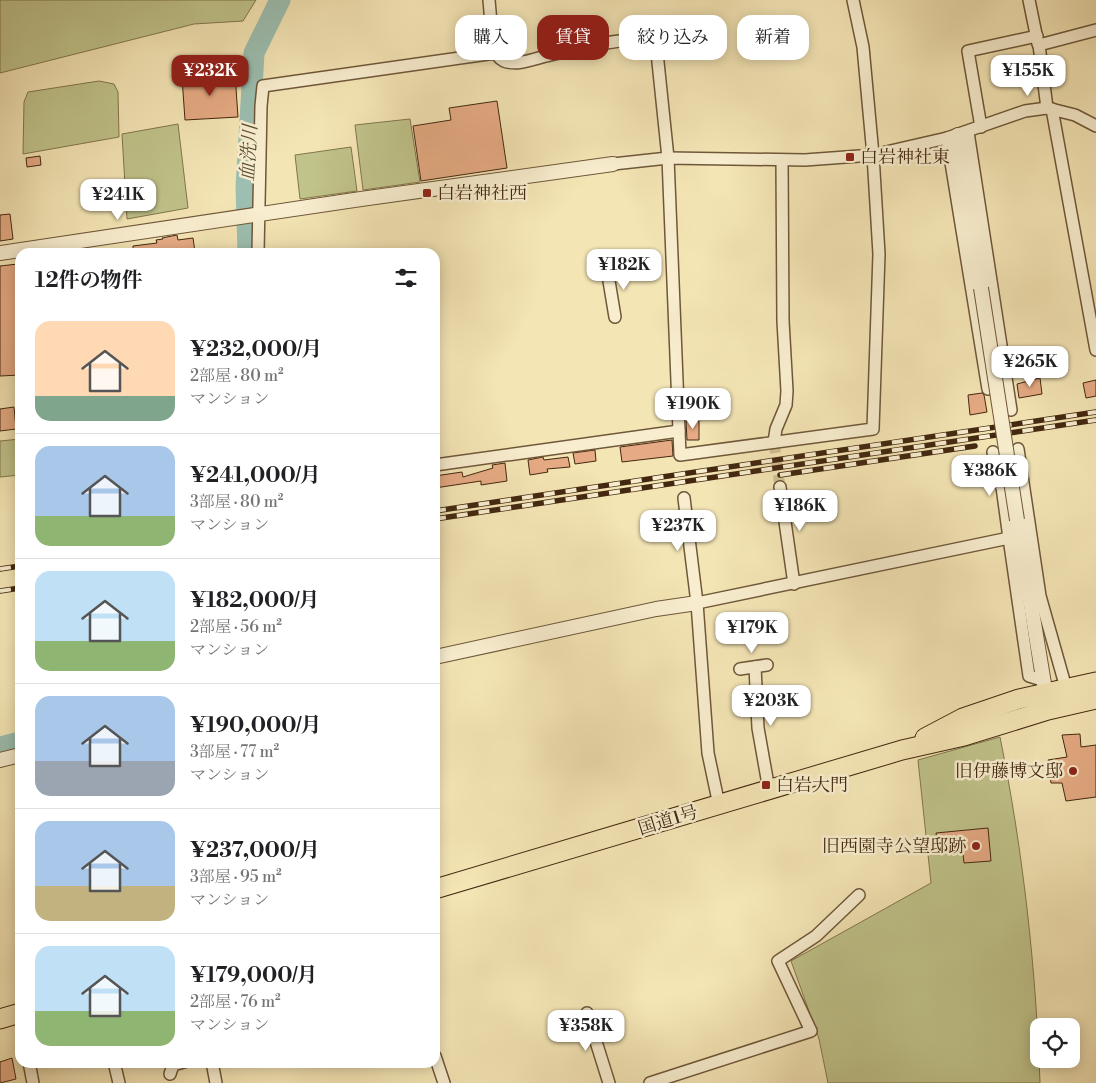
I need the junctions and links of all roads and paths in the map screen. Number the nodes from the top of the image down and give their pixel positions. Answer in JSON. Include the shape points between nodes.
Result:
{"nodes":[{"id":1,"x":490,"y":0,"type":"edge"},
{"id":2,"x":853,"y":0,"type":"edge"},
{"id":3,"x":1029,"y":0,"type":"edge"},
{"id":4,"x":491,"y":15,"type":"edge"},
{"id":5,"x":1096,"y":30,"type":"edge"},
{"id":6,"x":1038,"y":41,"type":"junction"},
{"id":7,"x":455,"y":59,"type":"edge"},
{"id":8,"x":502,"y":60,"type":"edge"},
{"id":9,"x":1049,"y":108,"type":"junction"},
{"id":10,"x":1096,"y":126,"type":"edge"},
{"id":11,"x":981,"y":127,"type":"junction"},
{"id":12,"x":958,"y":135,"type":"junction"},
{"id":13,"x":873,"y":155,"type":"junction"},
{"id":14,"x":668,"y":158,"type":"junction"},
{"id":15,"x":782,"y":160,"type":"junction"},
{"id":16,"x":613,"y":164,"type":"joint"},
{"id":17,"x":250,"y":215,"type":"junction"},
{"id":18,"x":33,"y":248,"type":"edge"},
{"id":19,"x":257,"y":248,"type":"edge"},
{"id":20,"x":15,"y":251,"type":"edge"},
{"id":21,"x":0,"y":253,"type":"edge"},
{"id":22,"x":607,"y":268,"type":"dead end"},
{"id":23,"x":615,"y":317,"type":"dead end"},
{"id":24,"x":1096,"y":350,"type":"edge"},
{"id":25,"x":985,"y":367,"type":"junction"},
{"id":26,"x":1005,"y":371,"type":"junction"},
{"id":27,"x":988,"y":388,"type":"dead end"},
{"id":28,"x":1011,"y":410,"type":"dead end"},
{"id":29,"x":679,"y":432,"type":"junction"},
{"id":30,"x":774,"y":442,"type":"tunnel mouth"},
{"id":31,"x":1018,"y":449,"type":"dead end"},
{"id":32,"x":993,"y":452,"type":"dead end"},
{"id":33,"x":440,"y":464,"type":"edge"},
{"id":34,"x":780,"y":487,"type":"tunnel mouth"},
{"id":35,"x":684,"y":498,"type":"dead end"},
{"id":36,"x":1009,"y":538,"type":"junction"},
{"id":37,"x":784,"y":555,"type":"dead end"},
{"id":38,"x":792,"y":565,"type":"junction"},
{"id":39,"x":794,"y":584,"type":"junction"},
{"id":40,"x":697,"y":603,"type":"junction"},
{"id":41,"x":440,"y":656,"type":"edge"},
{"id":42,"x":767,"y":665,"type":"dead end"},
{"id":43,"x":755,"y":666,"type":"junction"},
{"id":44,"x":740,"y":668,"type":"dead end"},
{"id":45,"x":1096,"y":682,"type":"edge"},
{"id":46,"x":1066,"y":688,"type":"junction"},
{"id":47,"x":1045,"y":694,"type":"junction"},
{"id":48,"x":1096,"y":699,"type":"edge"},
{"id":49,"x":15,"y":756,"type":"edge"},
{"id":50,"x":0,"y":760,"type":"edge"},
{"id":51,"x":769,"y":790,"type":"junction"},
{"id":52,"x":720,"y":805,"type":"junction"},
{"id":53,"x":440,"y":889,"type":"edge"},
{"id":54,"x":860,"y":895,"type":"dead end"},
{"id":55,"x":587,"y":1013,"type":"dead end"},
{"id":56,"x":30,"y":1068,"type":"edge"},
{"id":57,"x":115,"y":1068,"type":"edge"},
{"id":58,"x":172,"y":1068,"type":"edge"},
{"id":59,"x":213,"y":1068,"type":"edge"},
{"id":60,"x":439,"y":1068,"type":"edge"},
{"id":61,"x":170,"y":1074,"type":"dead end"},
{"id":62,"x":34,"y":1083,"type":"edge"},
{"id":63,"x":119,"y":1083,"type":"edge"},
{"id":64,"x":216,"y":1083,"type":"edge"},
{"id":65,"x":444,"y":1083,"type":"edge"},
{"id":66,"x":609,"y":1083,"type":"edge"},
{"id":67,"x":650,"y":1083,"type":"edge"}],
"edges":[{"from":1,"to":4,"type":"street"},
{"from":2,"to":13,"type":"street","via":[[863,47]]},
{"from":3,"to":6,"type":"street"},
{"from":5,"to":6,"type":"street"},
{"from":6,"to":9,"type":"street"},
{"from":6,"to":11,"type":"street","via":[[968,50]]},
{"from":7,"to":17,"type":"street","via":[[263,86]]},
{"from":8,"to":14,"type":"street","via":[[517,63],[591,46],[640,38],[653,40],[657,47]]},
{"from":9,"to":10,"type":"street","via":[[1075,115]]},
{"from":9,"to":11,"type":"street","via":[[1025,111]]},
{"from":9,"to":24,"type":"street"},
{"from":11,"to":12,"type":"street"},
{"from":12,"to":13,"type":"street"},
{"from":12,"to":25,"type":"street"},
{"from":12,"to":26,"type":"street"},
{"from":12,"to":47,"type":"street","bridge":true},
{"from":13,"to":15,"type":"street"},
{"from":13,"to":29,"type":"street","via":[[879,254],[873,430],[680,455]]},
{"from":14,"to":15,"type":"street"},
{"from":14,"to":16,"type":"street"},
{"from":14,"to":29,"type":"street"},
{"from":15,"to":30,"type":"street","via":[[787,391]]},
{"from":16,"to":17,"type":"street"},
{"from":17,"to":18,"type":"street"},
{"from":17,"to":19,"type":"street"},
{"from":20,"to":21,"type":"street"},
{"from":22,"to":23,"type":"street"},
{"from":25,"to":26,"type":"street"},
{"from":25,"to":27,"type":"street"},
{"from":26,"to":28,"type":"street"},
{"from":29,"to":33,"type":"street"},
{"from":31,"to":46,"type":"street","via":[[1040,596]]},
{"from":32,"to":36,"type":"street"},
{"from":34,"to":38,"type":"street"},
{"from":35,"to":40,"type":"street"},
{"from":36,"to":39,"type":"street"},
{"from":36,"to":47,"type":"street","via":[[1029,676]]},
{"from":37,"to":38,"type":"street"},
{"from":38,"to":39,"type":"street"},
{"from":39,"to":40,"type":"street"},
{"from":40,"to":41,"type":"street"},
{"from":40,"to":52,"type":"street","via":[[708,753]]},
{"from":42,"to":43,"type":"street"},
{"from":43,"to":44,"type":"street"},
{"from":43,"to":51,"type":"street","via":[[758,728]]},
{"from":45,"to":46,"type":"highway","name":"国道1号"},
{"from":46,"to":47,"type":"highway","name":"国道1号"},
{"from":47,"to":48,"type":"highway","name":"国道1号"},
{"from":47,"to":51,"type":"highway","name":"国道1号","via":[[963,718],[902,750]]},
{"from":49,"to":50,"type":"street"},
{"from":51,"to":52,"type":"highway","name":"国道1号"},
{"from":52,"to":53,"type":"highway","name":"国道1号"},
{"from":54,"to":67,"type":"street","via":[[816,936],[778,961],[811,1031]]},
{"from":55,"to":66,"type":"street"},
{"from":56,"to":62,"type":"street"},
{"from":57,"to":63,"type":"street"},
{"from":58,"to":61,"type":"street"},
{"from":59,"to":64,"type":"street"},
{"from":60,"to":65,"type":"street"}]}
